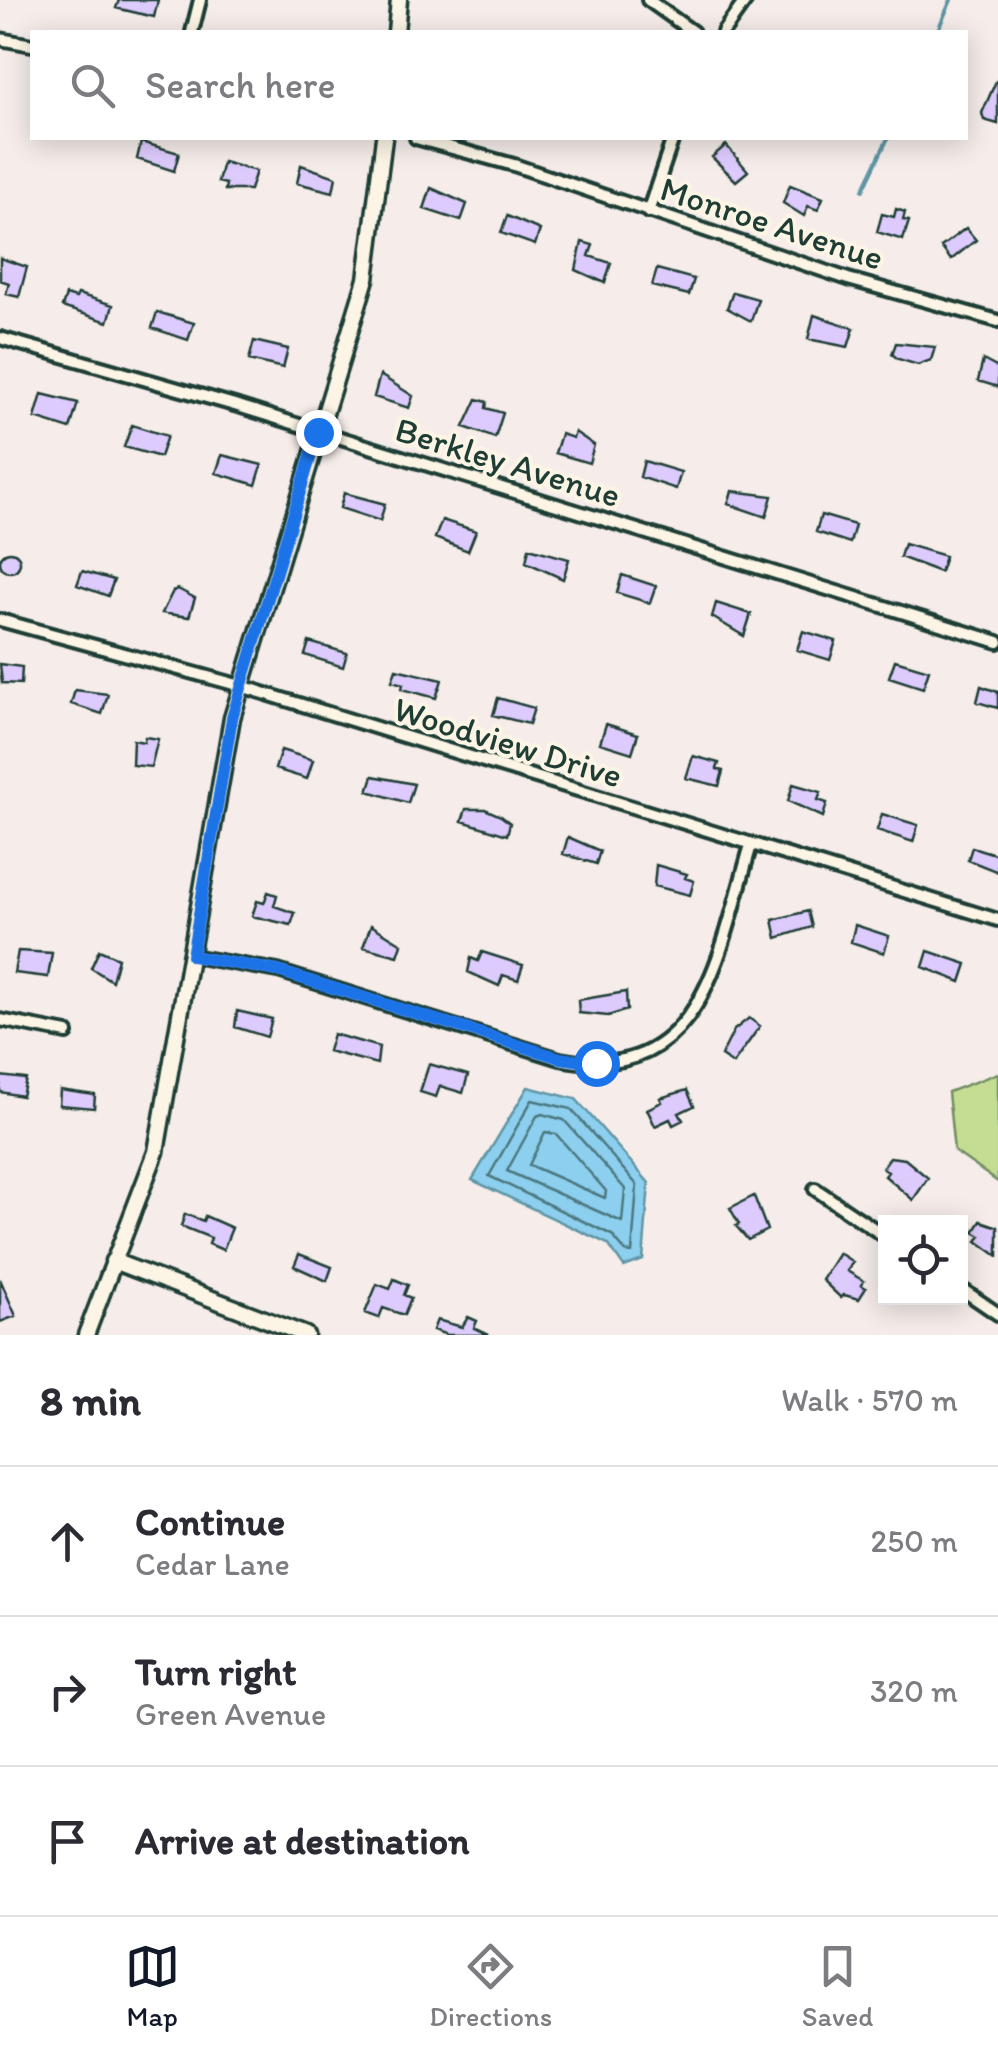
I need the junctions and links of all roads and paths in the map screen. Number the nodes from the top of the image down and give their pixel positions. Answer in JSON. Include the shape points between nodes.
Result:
{"nodes":[{"id":1,"x":200,"y":0,"type":"edge"},
{"id":2,"x":399,"y":0,"type":"edge"},
{"id":3,"x":648,"y":0,"type":"edge"},
{"id":4,"x":746,"y":0,"type":"edge"},
{"id":5,"x":192,"y":30,"type":"edge"},
{"id":6,"x":396,"y":30,"type":"edge"},
{"id":7,"x":691,"y":30,"type":"edge"},
{"id":8,"x":724,"y":30,"type":"edge"},
{"id":9,"x":0,"y":39,"type":"edge"},
{"id":10,"x":30,"y":45,"type":"edge"},
{"id":11,"x":384,"y":140,"type":"edge"},
{"id":12,"x":424,"y":140,"type":"edge"},
{"id":13,"x":672,"y":140,"type":"edge"},
{"id":14,"x":648,"y":212,"type":"junction"},
{"id":15,"x":998,"y":321,"type":"edge"},
{"id":16,"x":0,"y":338,"type":"edge"},
{"id":17,"x":318,"y":432,"type":"junction"},
{"id":18,"x":0,"y":620,"type":"edge"},
{"id":19,"x":998,"y":642,"type":"edge"},
{"id":20,"x":241,"y":686,"type":"junction"},
{"id":21,"x":751,"y":845,"type":"junction"},
{"id":22,"x":998,"y":920,"type":"edge"},
{"id":23,"x":192,"y":956,"type":"junction"},
{"id":24,"x":0,"y":1020,"type":"edge"},
{"id":25,"x":67,"y":1032,"type":"dead end"},
{"id":26,"x":816,"y":1188,"type":"dead end"},
{"id":27,"x":878,"y":1231,"type":"edge"},
{"id":28,"x":114,"y":1261,"type":"junction"},
{"id":29,"x":968,"y":1293,"type":"edge"},
{"id":30,"x":998,"y":1314,"type":"edge"},
{"id":31,"x":86,"y":1335,"type":"edge"},
{"id":32,"x":306,"y":1335,"type":"edge"}],
"edges":[{"from":1,"to":5,"type":"street"},
{"from":2,"to":6,"type":"street"},
{"from":3,"to":7,"type":"street"},
{"from":4,"to":8,"type":"street"},
{"from":9,"to":10,"type":"street"},
{"from":11,"to":17,"type":"street","via":[[366,279]]},
{"from":12,"to":14,"type":"street","name":"Monroe Avenue"},
{"from":13,"to":14,"type":"street"},
{"from":14,"to":15,"type":"street","name":"Monroe Avenue"},
{"from":16,"to":17,"type":"street","name":"Berkley Avenue"},
{"from":17,"to":19,"type":"street","name":"Berkley Avenue"},
{"from":17,"to":20,"type":"street"},
{"from":18,"to":20,"type":"street","name":"Woodview Drive"},
{"from":20,"to":21,"type":"street","name":"Woodview Drive"},
{"from":20,"to":23,"type":"street"},
{"from":21,"to":22,"type":"street","name":"Woodview Drive"},
{"from":21,"to":23,"type":"street","via":[[701,999],[685,1026],[633,1059],[560,1058],[278,971]]},
{"from":23,"to":28,"type":"street","via":[[156,1152]]},
{"from":24,"to":25,"type":"street"},
{"from":26,"to":27,"type":"street"},
{"from":28,"to":31,"type":"street"},
{"from":28,"to":32,"type":"street"},
{"from":29,"to":30,"type":"street"}]}
